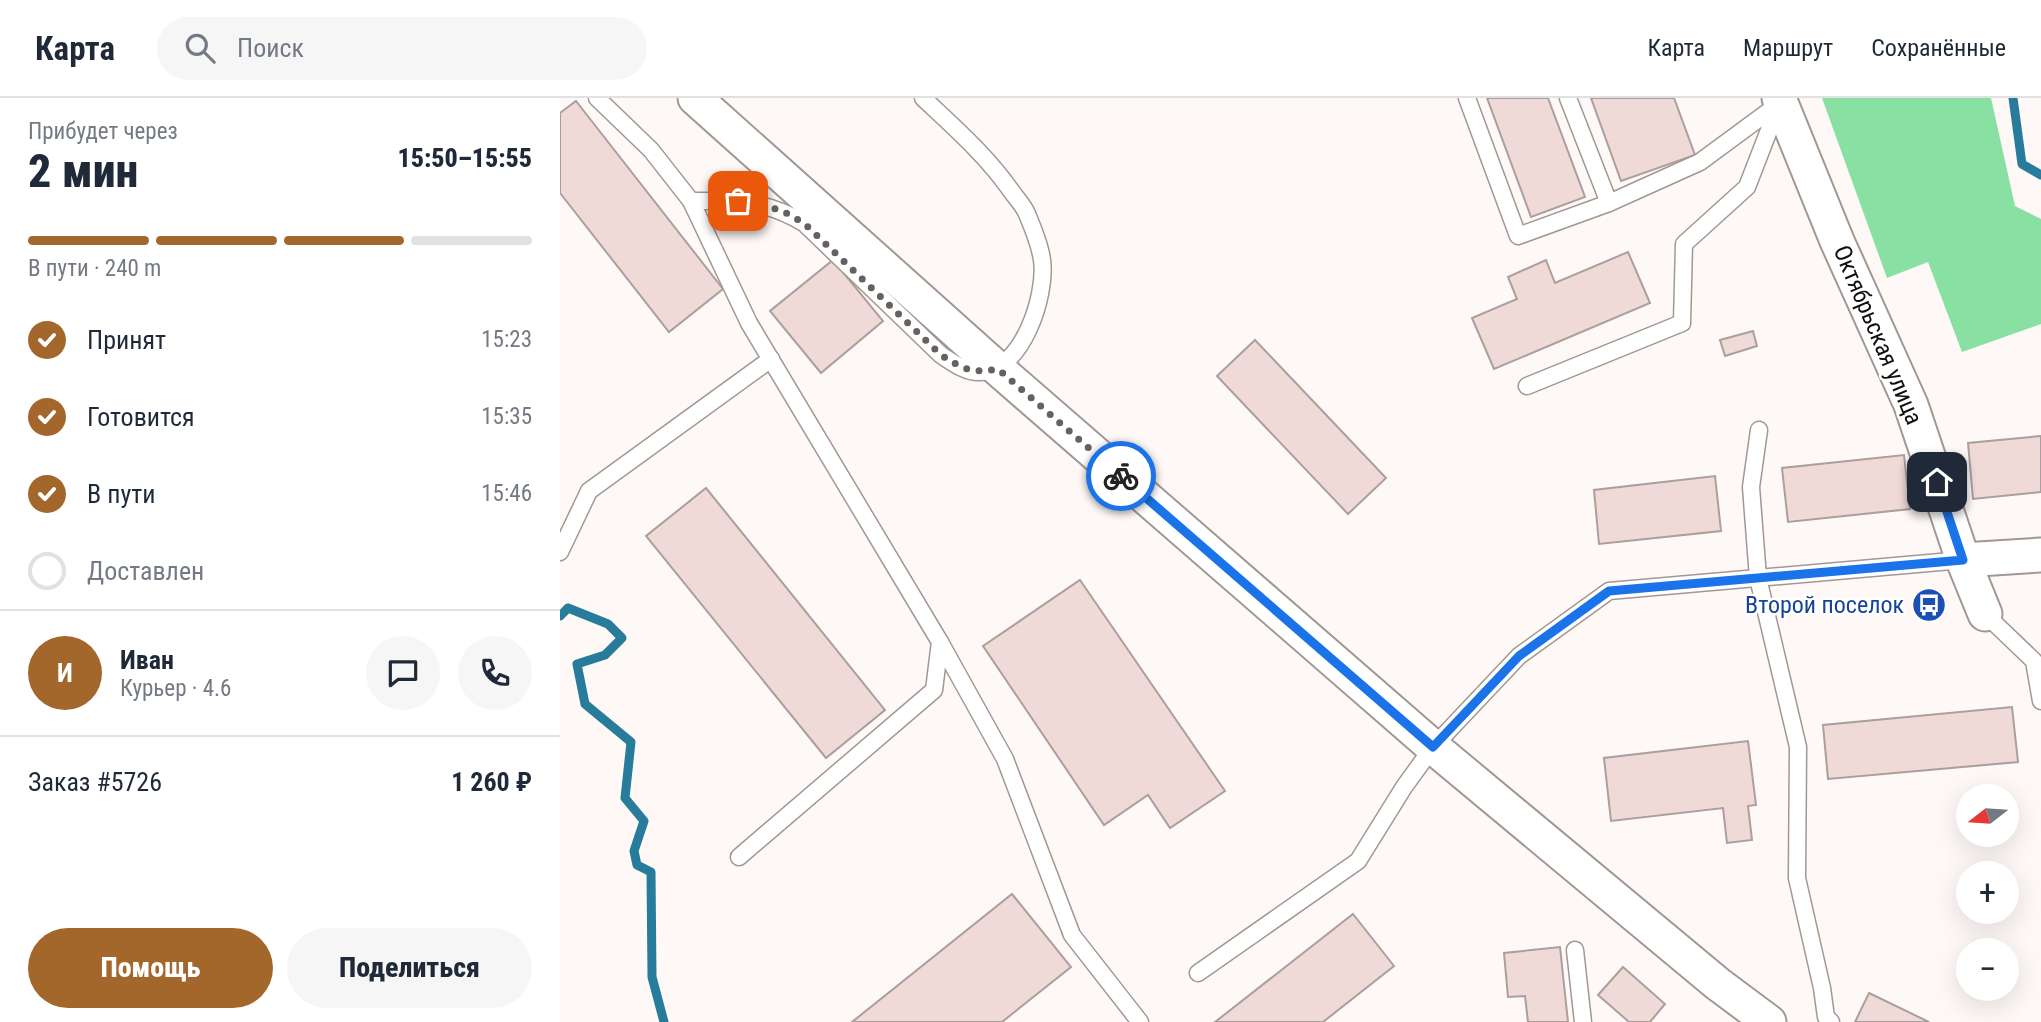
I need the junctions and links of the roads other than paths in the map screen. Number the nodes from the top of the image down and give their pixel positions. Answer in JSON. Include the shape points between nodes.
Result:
{"nodes":[{"id":1,"x":597,"y":98,"type":"edge"},
{"id":2,"x":695,"y":98,"type":"edge"},
{"id":3,"x":923,"y":98,"type":"edge"},
{"id":4,"x":1467,"y":98,"type":"edge"},
{"id":5,"x":1568,"y":98,"type":"edge"},
{"id":6,"x":1779,"y":100,"type":"edge"},
{"id":7,"x":691,"y":201,"type":"junction"},
{"id":8,"x":1609,"y":203,"type":"junction"},
{"id":9,"x":771,"y":359,"type":"junction"},
{"id":10,"x":998,"y":369,"type":"junction"},
{"id":11,"x":1527,"y":386,"type":"dead end"},
{"id":12,"x":1759,"y":430,"type":"dead end"},
{"id":13,"x":560,"y":552,"type":"edge"},
{"id":14,"x":2041,"y":555,"type":"edge"},
{"id":15,"x":1963,"y":560,"type":"junction"},
{"id":16,"x":1758,"y":578,"type":"junction"},
{"id":17,"x":1985,"y":614,"type":"joint"},
{"id":18,"x":940,"y":642,"type":"junction"},
{"id":19,"x":2041,"y":701,"type":"edge"},
{"id":20,"x":1433,"y":747,"type":"junction"},
{"id":21,"x":739,"y":857,"type":"dead end"},
{"id":22,"x":1575,"y":950,"type":"dead end"},
{"id":23,"x":1198,"y":973,"type":"dead end"},
{"id":24,"x":1140,"y":1022,"type":"edge"},
{"id":25,"x":1583,"y":1022,"type":"edge"},
{"id":26,"x":1769,"y":1022,"type":"edge"},
{"id":27,"x":1831,"y":1022,"type":"edge"}],
"edges":[{"from":1,"to":7,"type":"lane","via":[[651,150]]},
{"from":2,"to":10,"type":"street"},
{"from":3,"to":10,"type":"lane","via":[[992,163],[1026,211],[1042,261],[1039,298],[1029,330]]},
{"from":4,"to":8,"type":"lane","via":[[1518,236]]},
{"from":5,"to":8,"type":"lane"},
{"from":6,"to":8,"type":"lane","via":[[1700,162]]},
{"from":6,"to":11,"type":"lane","via":[[1747,187],[1684,244],[1682,323]]},
{"from":6,"to":15,"type":"street","name":"Октябрьская улица","via":[[1911,405]]},
{"from":7,"to":9,"type":"lane"},
{"from":7,"to":10,"type":"lane","via":[[738,201],[781,210],[804,223],[941,355],[978,373]]},
{"from":9,"to":13,"type":"lane","via":[[589,491]]},
{"from":9,"to":18,"type":"lane"},
{"from":10,"to":20,"type":"street"},
{"from":12,"to":16,"type":"lane","via":[[1751,487]]},
{"from":14,"to":15,"type":"street"},
{"from":15,"to":16,"type":"lane"},
{"from":15,"to":17,"type":"street","name":"Октябрьская улица"},
{"from":16,"to":20,"type":"lane","via":[[1609,591],[1519,656]]},
{"from":16,"to":27,"type":"lane","via":[[1798,747],[1797,878],[1826,1017]]},
{"from":17,"to":19,"type":"lane","via":[[2034,660]]},
{"from":18,"to":21,"type":"lane","via":[[934,690]]},
{"from":18,"to":24,"type":"lane","via":[[1005,759],[1072,935]]},
{"from":20,"to":23,"type":"lane","via":[[1358,861]]},
{"from":20,"to":26,"type":"street"},
{"from":22,"to":25,"type":"lane"}]}
